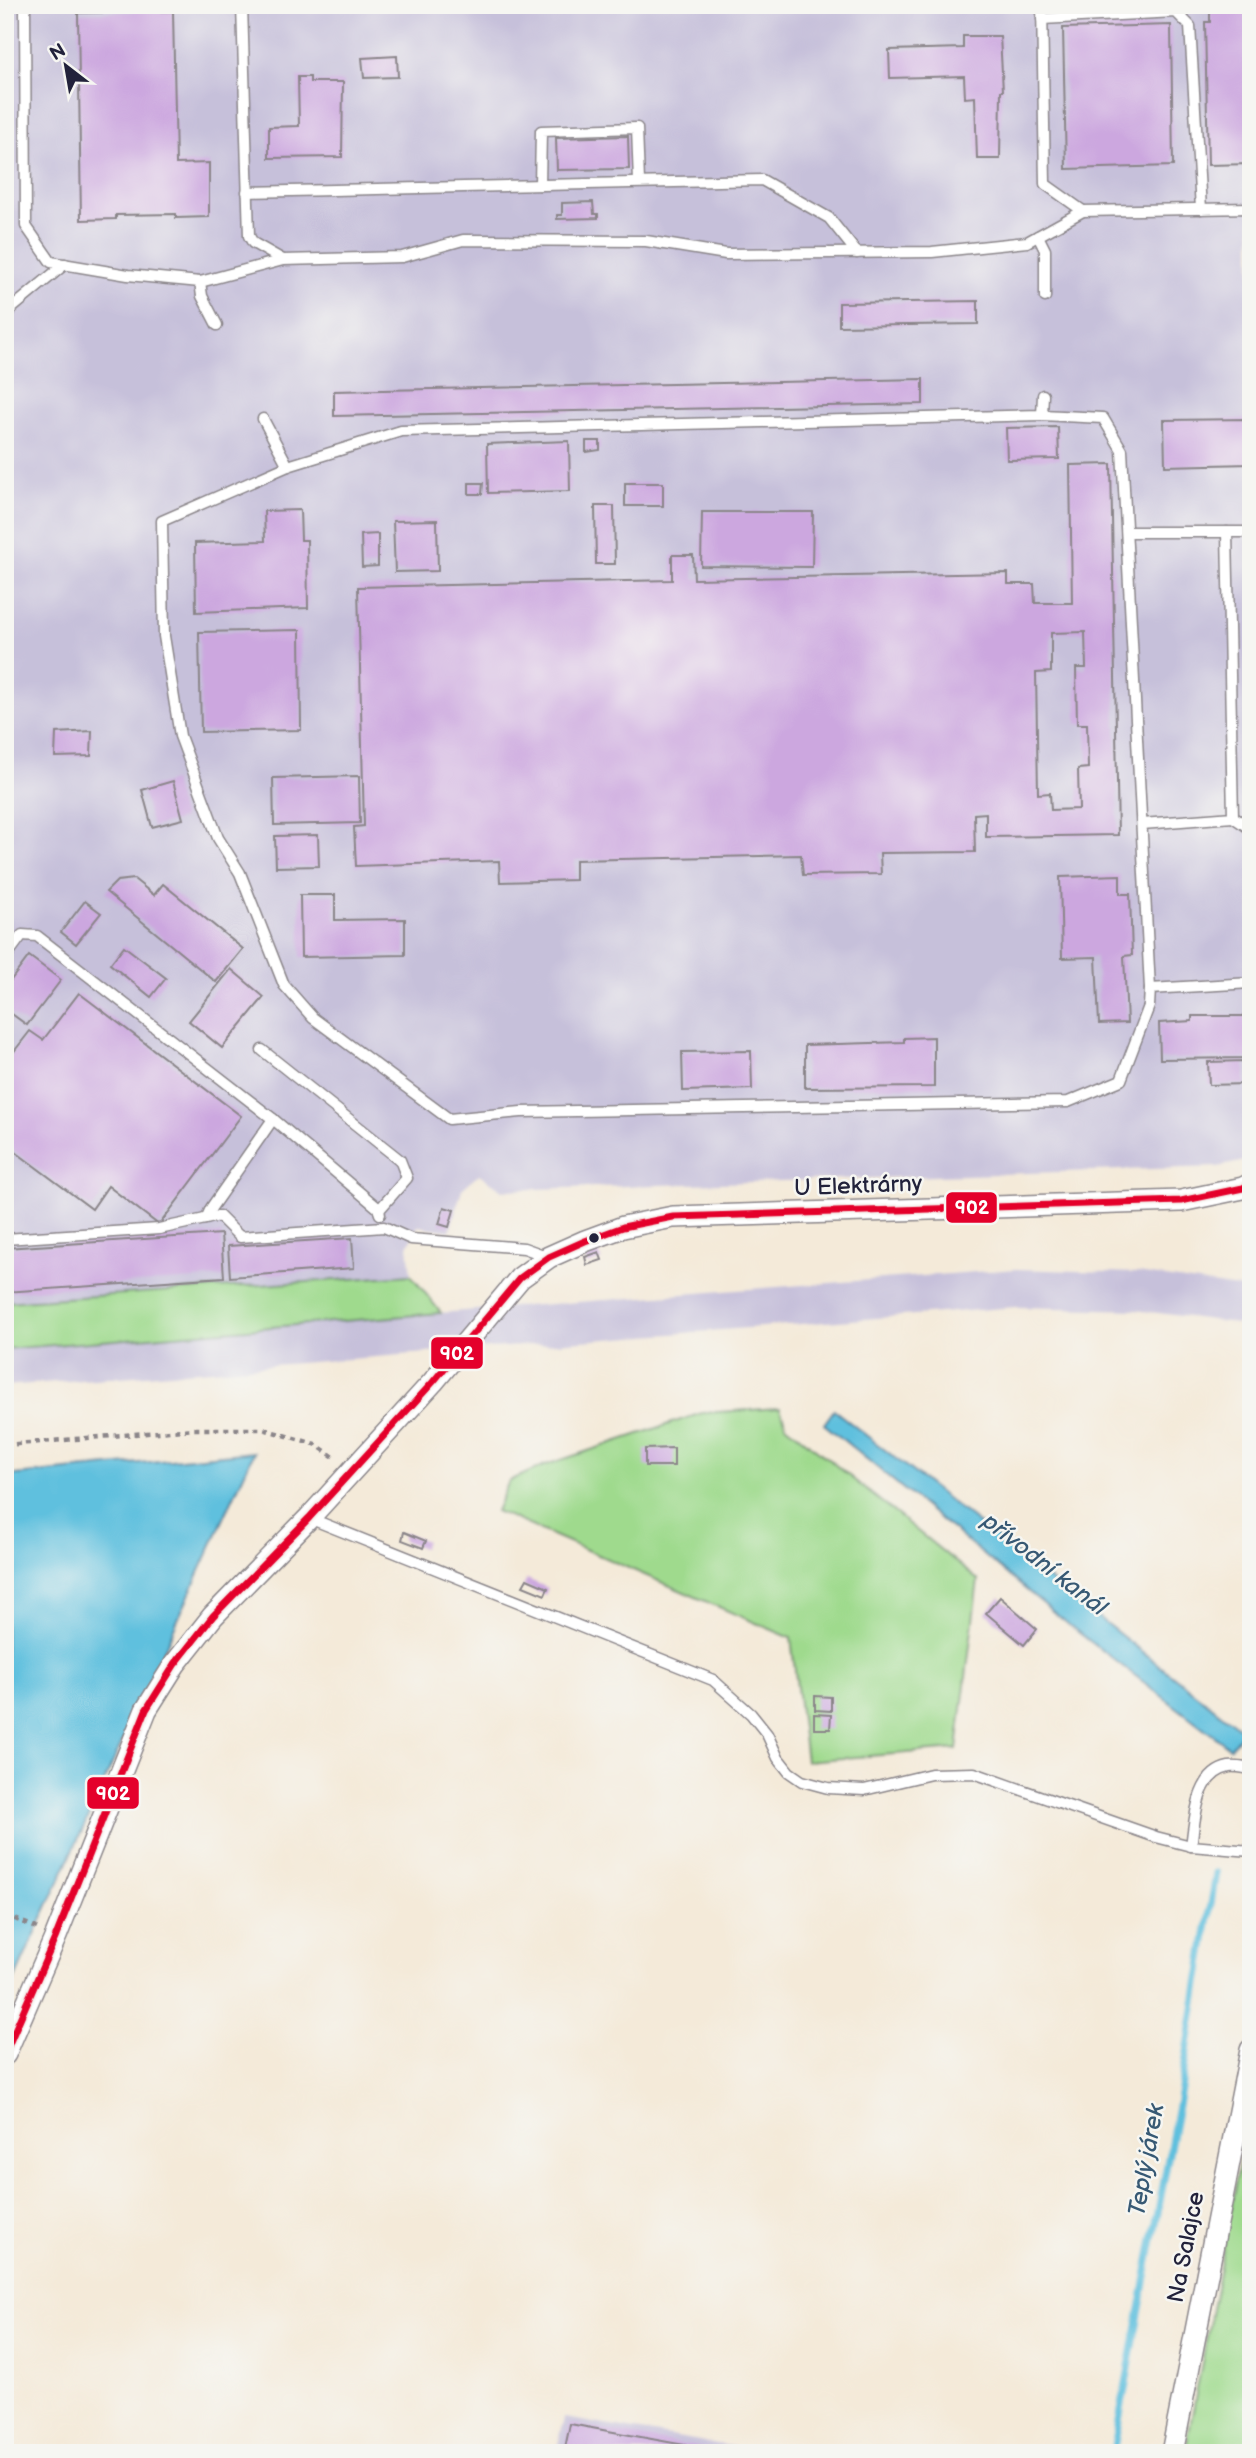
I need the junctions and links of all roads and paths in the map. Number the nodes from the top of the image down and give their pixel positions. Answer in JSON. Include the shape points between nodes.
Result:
{"nodes":[{"id":1,"x":25,"y":5,"type":"edge"},
{"id":2,"x":242,"y":5,"type":"edge"},
{"id":3,"x":1042,"y":5,"type":"edge"},
{"id":4,"x":1176,"y":9,"type":"edge"},
{"id":5,"x":1042,"y":19,"type":"junction"},
{"id":6,"x":639,"y":183,"type":"junction"},
{"id":7,"x":540,"y":185,"type":"junction"},
{"id":8,"x":247,"y":191,"type":"junction"},
{"id":9,"x":1251,"y":208,"type":"edge"},
{"id":10,"x":1201,"y":209,"type":"junction"},
{"id":11,"x":1083,"y":211,"type":"junction"},
{"id":12,"x":1038,"y":236,"type":"junction"},
{"id":13,"x":857,"y":253,"type":"junction"},
{"id":14,"x":283,"y":260,"type":"junction"},
{"id":15,"x":65,"y":264,"type":"junction"},
{"id":16,"x":200,"y":282,"type":"junction"},
{"id":17,"x":1045,"y":297,"type":"dead end"},
{"id":18,"x":5,"y":314,"type":"edge"},
{"id":19,"x":217,"y":325,"type":"dead end"},
{"id":20,"x":1043,"y":395,"type":"dead end"},
{"id":21,"x":1042,"y":415,"type":"junction"},
{"id":22,"x":263,"y":419,"type":"dead end"},
{"id":23,"x":288,"y":466,"type":"junction"},
{"id":24,"x":1127,"y":532,"type":"junction"},
{"id":25,"x":1227,"y":532,"type":"junction"},
{"id":26,"x":1251,"y":532,"type":"edge"},
{"id":27,"x":1233,"y":817,"type":"junction"},
{"id":28,"x":1142,"y":824,"type":"junction"},
{"id":29,"x":1251,"y":829,"type":"edge"},
{"id":30,"x":5,"y":958,"type":"edge"},
{"id":31,"x":1251,"y":982,"type":"edge"},
{"id":32,"x":1150,"y":989,"type":"junction"},
{"id":33,"x":262,"y":1050,"type":"dead end"},
{"id":34,"x":273,"y":1119,"type":"junction"},
{"id":35,"x":1251,"y":1184,"type":"edge"},
{"id":36,"x":379,"y":1210,"type":"junction"},
{"id":37,"x":206,"y":1219,"type":"junction"},
{"id":38,"x":384,"y":1227,"type":"junction"},
{"id":39,"x":5,"y":1239,"type":"edge"},
{"id":40,"x":549,"y":1257,"type":"junction"},
{"id":41,"x":5,"y":1445,"type":"edge"},
{"id":42,"x":352,"y":1470,"type":"junction"},
{"id":43,"x":309,"y":1518,"type":"junction"},
{"id":44,"x":1251,"y":1769,"type":"edge"},
{"id":45,"x":1191,"y":1846,"type":"junction"},
{"id":46,"x":1251,"y":1852,"type":"edge"},
{"id":47,"x":5,"y":1915,"type":"edge"},
{"id":48,"x":56,"y":1936,"type":"junction"},
{"id":49,"x":1251,"y":2050,"type":"edge"},
{"id":50,"x":5,"y":2054,"type":"edge"},
{"id":51,"x":1172,"y":2453,"type":"edge"}],
"edges":[{"from":1,"to":15,"type":"lane","via":[[26,226],[51,262]]},
{"from":2,"to":8,"type":"lane"},
{"from":3,"to":5,"type":"lane"},
{"from":4,"to":5,"type":"lane"},
{"from":4,"to":10,"type":"lane","via":[[1190,26]]},
{"from":5,"to":11,"type":"lane","via":[[1045,184]]},
{"from":6,"to":7,"type":"lane"},
{"from":6,"to":7,"type":"lane","via":[[637,128],[541,131]]},
{"from":6,"to":13,"type":"lane","via":[[762,180],[830,218]]},
{"from":7,"to":8,"type":"lane"},
{"from":8,"to":14,"type":"lane","via":[[249,236]]},
{"from":9,"to":10,"type":"lane"},
{"from":10,"to":11,"type":"lane"},
{"from":11,"to":12,"type":"lane"},
{"from":12,"to":13,"type":"lane","via":[[1027,243],[932,252]]},
{"from":12,"to":17,"type":"lane","via":[[1045,250]]},
{"from":13,"to":14,"type":"lane","via":[[726,254],[646,242],[463,240],[402,257]]},
{"from":14,"to":16,"type":"lane"},
{"from":15,"to":16,"type":"lane"},
{"from":15,"to":18,"type":"lane"},
{"from":16,"to":19,"type":"lane"},
{"from":20,"to":21,"type":"lane"},
{"from":21,"to":23,"type":"lane","via":[[401,431]]},
{"from":21,"to":24,"type":"lane","via":[[1103,418],[1122,450]]},
{"from":22,"to":23,"type":"lane"},
{"from":23,"to":32,"type":"lane","via":[[162,521],[164,636],[180,736],[218,838],[240,873],[284,985],[313,1018],[449,1119],[521,1112],[1068,1102],[1121,1080],[1149,1006]]},
{"from":24,"to":25,"type":"lane"},
{"from":24,"to":28,"type":"lane"},
{"from":25,"to":26,"type":"lane"},
{"from":25,"to":27,"type":"lane"},
{"from":27,"to":28,"type":"lane"},
{"from":27,"to":29,"type":"lane"},
{"from":28,"to":32,"type":"lane"},
{"from":30,"to":34,"type":"lane","via":[[22,935],[37,936]]},
{"from":31,"to":32,"type":"lane"},
{"from":33,"to":36,"type":"lane","via":[[400,1160],[407,1178]]},
{"from":34,"to":36,"type":"lane"},
{"from":34,"to":37,"type":"lane"},
{"from":35,"to":40,"type":"street","name":"U Elektrárny","via":[[1181,1200],[673,1217],[624,1227]]},
{"from":36,"to":38,"type":"lane"},
{"from":37,"to":38,"type":"lane","via":[[219,1216],[240,1237]]},
{"from":37,"to":39,"type":"lane","via":[[159,1229]]},
{"from":38,"to":40,"type":"lane","via":[[411,1239],[524,1248]]},
{"from":40,"to":42,"type":"street","name":"U Elektrárny","via":[[520,1279]]},
{"from":41,"to":42,"type":"path","via":[[194,1429],[263,1429],[315,1444]]},
{"from":42,"to":43,"type":"street","name":"U Elektrárny"},
{"from":43,"to":45,"type":"lane","via":[[713,1680],[751,1714],[778,1758],[802,1781],[864,1790],[931,1774],[974,1773]]},
{"from":43,"to":48,"type":"street","name":"U Elektrárny","via":[[212,1616],[146,1710]]},
{"from":44,"to":45,"type":"lane","via":[[1227,1767],[1211,1776],[1200,1796]]},
{"from":45,"to":46,"type":"lane"},
{"from":47,"to":48,"type":"path"},
{"from":48,"to":50,"type":"street","name":"U Elektrárny"},
{"from":49,"to":51,"type":"street","name":"Na Salajce"}]}
